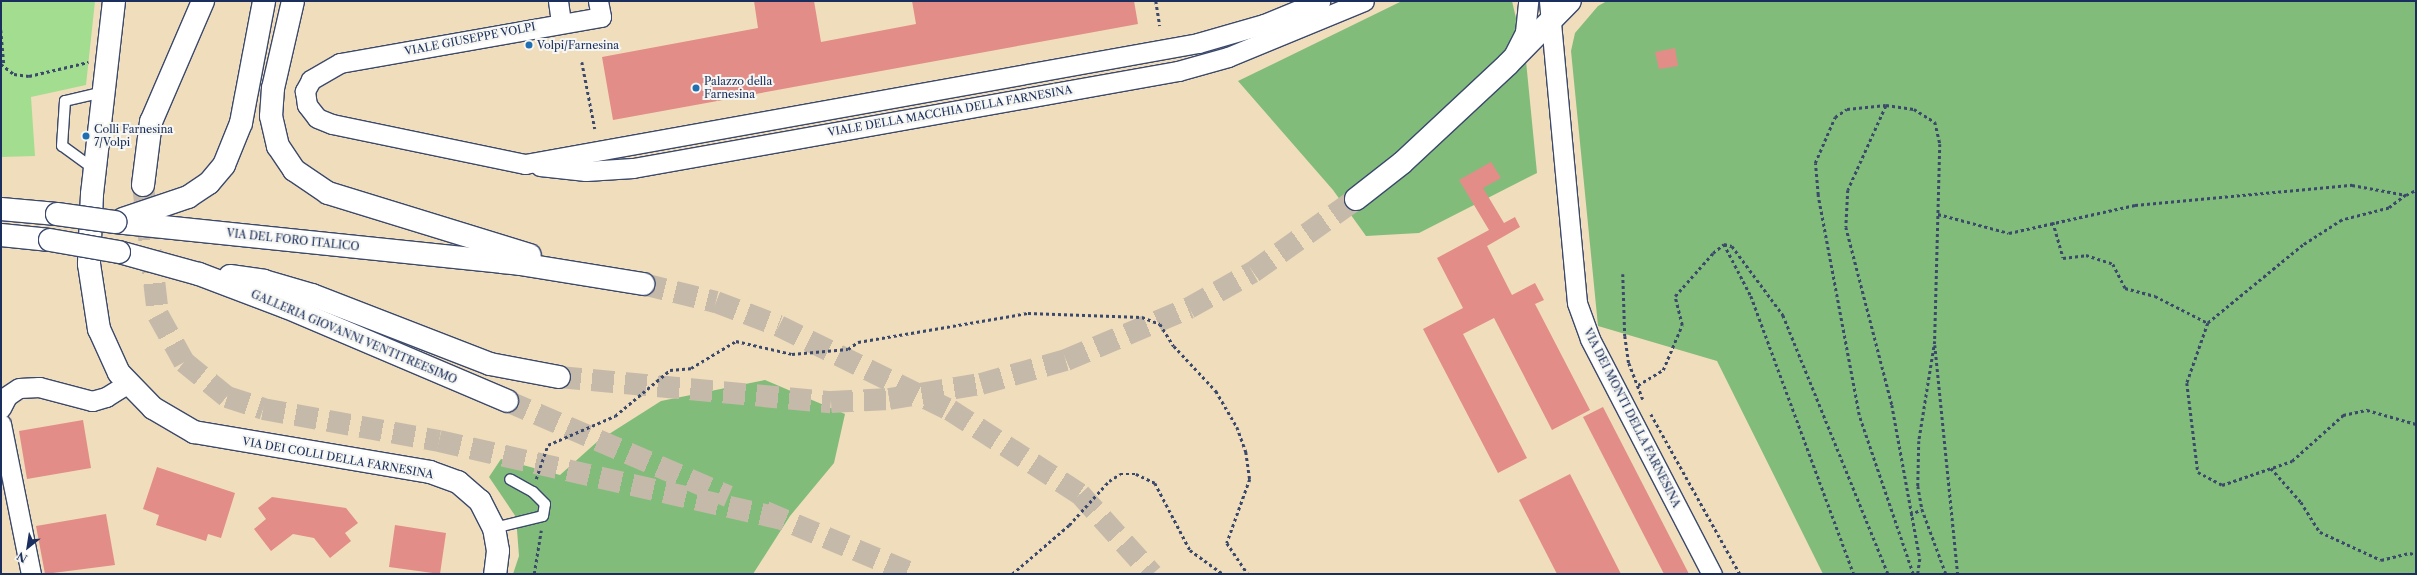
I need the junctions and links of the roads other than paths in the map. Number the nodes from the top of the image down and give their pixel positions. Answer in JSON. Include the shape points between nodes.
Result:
{"nodes":[{"id":1,"x":114,"y":1,"type":"edge"},
{"id":2,"x":203,"y":1,"type":"edge"},
{"id":3,"x":264,"y":1,"type":"edge"},
{"id":4,"x":293,"y":1,"type":"edge"},
{"id":5,"x":558,"y":1,"type":"edge"},
{"id":6,"x":1320,"y":1,"type":"edge"},
{"id":7,"x":1364,"y":1,"type":"edge"},
{"id":8,"x":1528,"y":1,"type":"edge"},
{"id":9,"x":1570,"y":1,"type":"edge"},
{"id":10,"x":599,"y":9,"type":"edge"},
{"id":11,"x":1550,"y":10,"type":"edge"},
{"id":12,"x":561,"y":22,"type":"junction"},
{"id":13,"x":1089,"y":61,"type":"junction"},
{"id":14,"x":340,"y":63,"type":"joint"},
{"id":15,"x":1508,"y":64,"type":"junction"},
{"id":16,"x":1178,"y":71,"type":"junction"},
{"id":17,"x":103,"y":92,"type":"junction"},
{"id":18,"x":525,"y":164,"type":"junction"},
{"id":19,"x":94,"y":169,"type":"junction"},
{"id":20,"x":143,"y":185,"type":"tunnel mouth"},
{"id":21,"x":1356,"y":199,"type":"tunnel mouth"},
{"id":22,"x":1,"y":209,"type":"edge"},
{"id":23,"x":115,"y":222,"type":"junction"},
{"id":24,"x":1,"y":235,"type":"edge"},
{"id":25,"x":584,"y":272,"type":"junction"},
{"id":26,"x":199,"y":274,"type":"junction"},
{"id":27,"x":643,"y":284,"type":"tunnel mouth"},
{"id":28,"x":560,"y":377,"type":"tunnel mouth"},
{"id":29,"x":127,"y":384,"type":"junction"},
{"id":30,"x":507,"y":401,"type":"tunnel mouth"},
{"id":31,"x":1,"y":408,"type":"edge"},
{"id":32,"x":1,"y":424,"type":"edge"},
{"id":33,"x":510,"y":479,"type":"dead end"},
{"id":34,"x":494,"y":528,"type":"junction"},
{"id":35,"x":31,"y":574,"type":"edge"},
{"id":36,"x":495,"y":574,"type":"edge"},
{"id":37,"x":1712,"y":574,"type":"edge"}],
"edges":[{"from":1,"to":17,"type":"main road","name":"VIA DEI COLLI DELLA FARNESINA"},
{"from":2,"to":20,"type":"main road","via":[[151,122]]},
{"from":3,"to":23,"type":"main road","via":[[241,123],[224,165],[209,183],[188,197]]},
{"from":4,"to":25,"type":"main road","via":[[273,88],[271,116],[278,146],[294,170],[328,194]]},
{"from":5,"to":12,"type":"street"},
{"from":6,"to":13,"type":"street","name":"VIALE DELLA MACCHIA DELLA FARNESINA","via":[[1222,38]]},
{"from":7,"to":16,"type":"street","name":"VIALE DELLA MACCHIA DELLA FARNESINA","via":[[1228,57]]},
{"from":8,"to":15,"type":"street","via":[[1525,32]]},
{"from":9,"to":11,"type":"main road"},
{"from":10,"to":12,"type":"street","name":"VIALE GIUSEPPE VOLPI"},
{"from":11,"to":15,"type":"main road"},
{"from":11,"to":37,"type":"street","name":"VIA DEI MONTI DELLA FARNESINA","via":[[1568,241],[1577,303],[1590,339]]},
{"from":12,"to":14,"type":"street","name":"VIALE GIUSEPPE VOLPI"},
{"from":13,"to":16,"type":"street"},
{"from":13,"to":18,"type":"street","name":"VIALE DELLA MACCHIA DELLA FARNESINA"},
{"from":14,"to":18,"type":"street","name":"VIALE DELLA MACCHIA DELLA FARNESINA","via":[[317,73],[306,87],[307,105],[320,120]]},
{"from":15,"to":21,"type":"main road","via":[[1402,163]]},
{"from":16,"to":18,"type":"street","name":"VIALE DELLA MACCHIA DELLA FARNESINA","via":[[633,168],[576,171]]},
{"from":17,"to":19,"type":"main road","name":"VIA DEI COLLI DELLA FARNESINA"},
{"from":17,"to":19,"type":"lane","via":[[64,101],[62,146]]},
{"from":19,"to":29,"type":"main road","name":"VIA DEI COLLI DELLA FARNESINA","via":[[90,229],[92,297],[103,344]]},
{"from":22,"to":23,"type":"main road","name":"VIA DEL FORO ITALICO","bridge":true},
{"from":23,"to":25,"type":"main road","name":"VIA DEL FORO ITALICO"},
{"from":24,"to":26,"type":"main road","bridge":true,"via":[[50,240],[119,252]]},
{"from":25,"to":27,"type":"main road"},
{"from":26,"to":28,"type":"main road","via":[[286,286],[468,357],[512,370]]},
{"from":26,"to":30,"type":"main road","name":"GALLERIA GIOVANNI VENTITREESIMO","via":[[286,307]]},
{"from":29,"to":31,"type":"street","via":[[106,397],[92,400],[39,387],[19,388],[7,396]]},
{"from":29,"to":34,"type":"main road","name":"VIA DEI COLLI DELLA FARNESINA","via":[[162,416],[194,432],[447,478],[473,493]]},
{"from":32,"to":35,"type":"street"},
{"from":33,"to":34,"type":"lane","via":[[533,492],[545,504],[543,516]]},
{"from":34,"to":36,"type":"main road","name":"VIA DEI COLLI DELLA FARNESINA","via":[[498,551]]}]}
